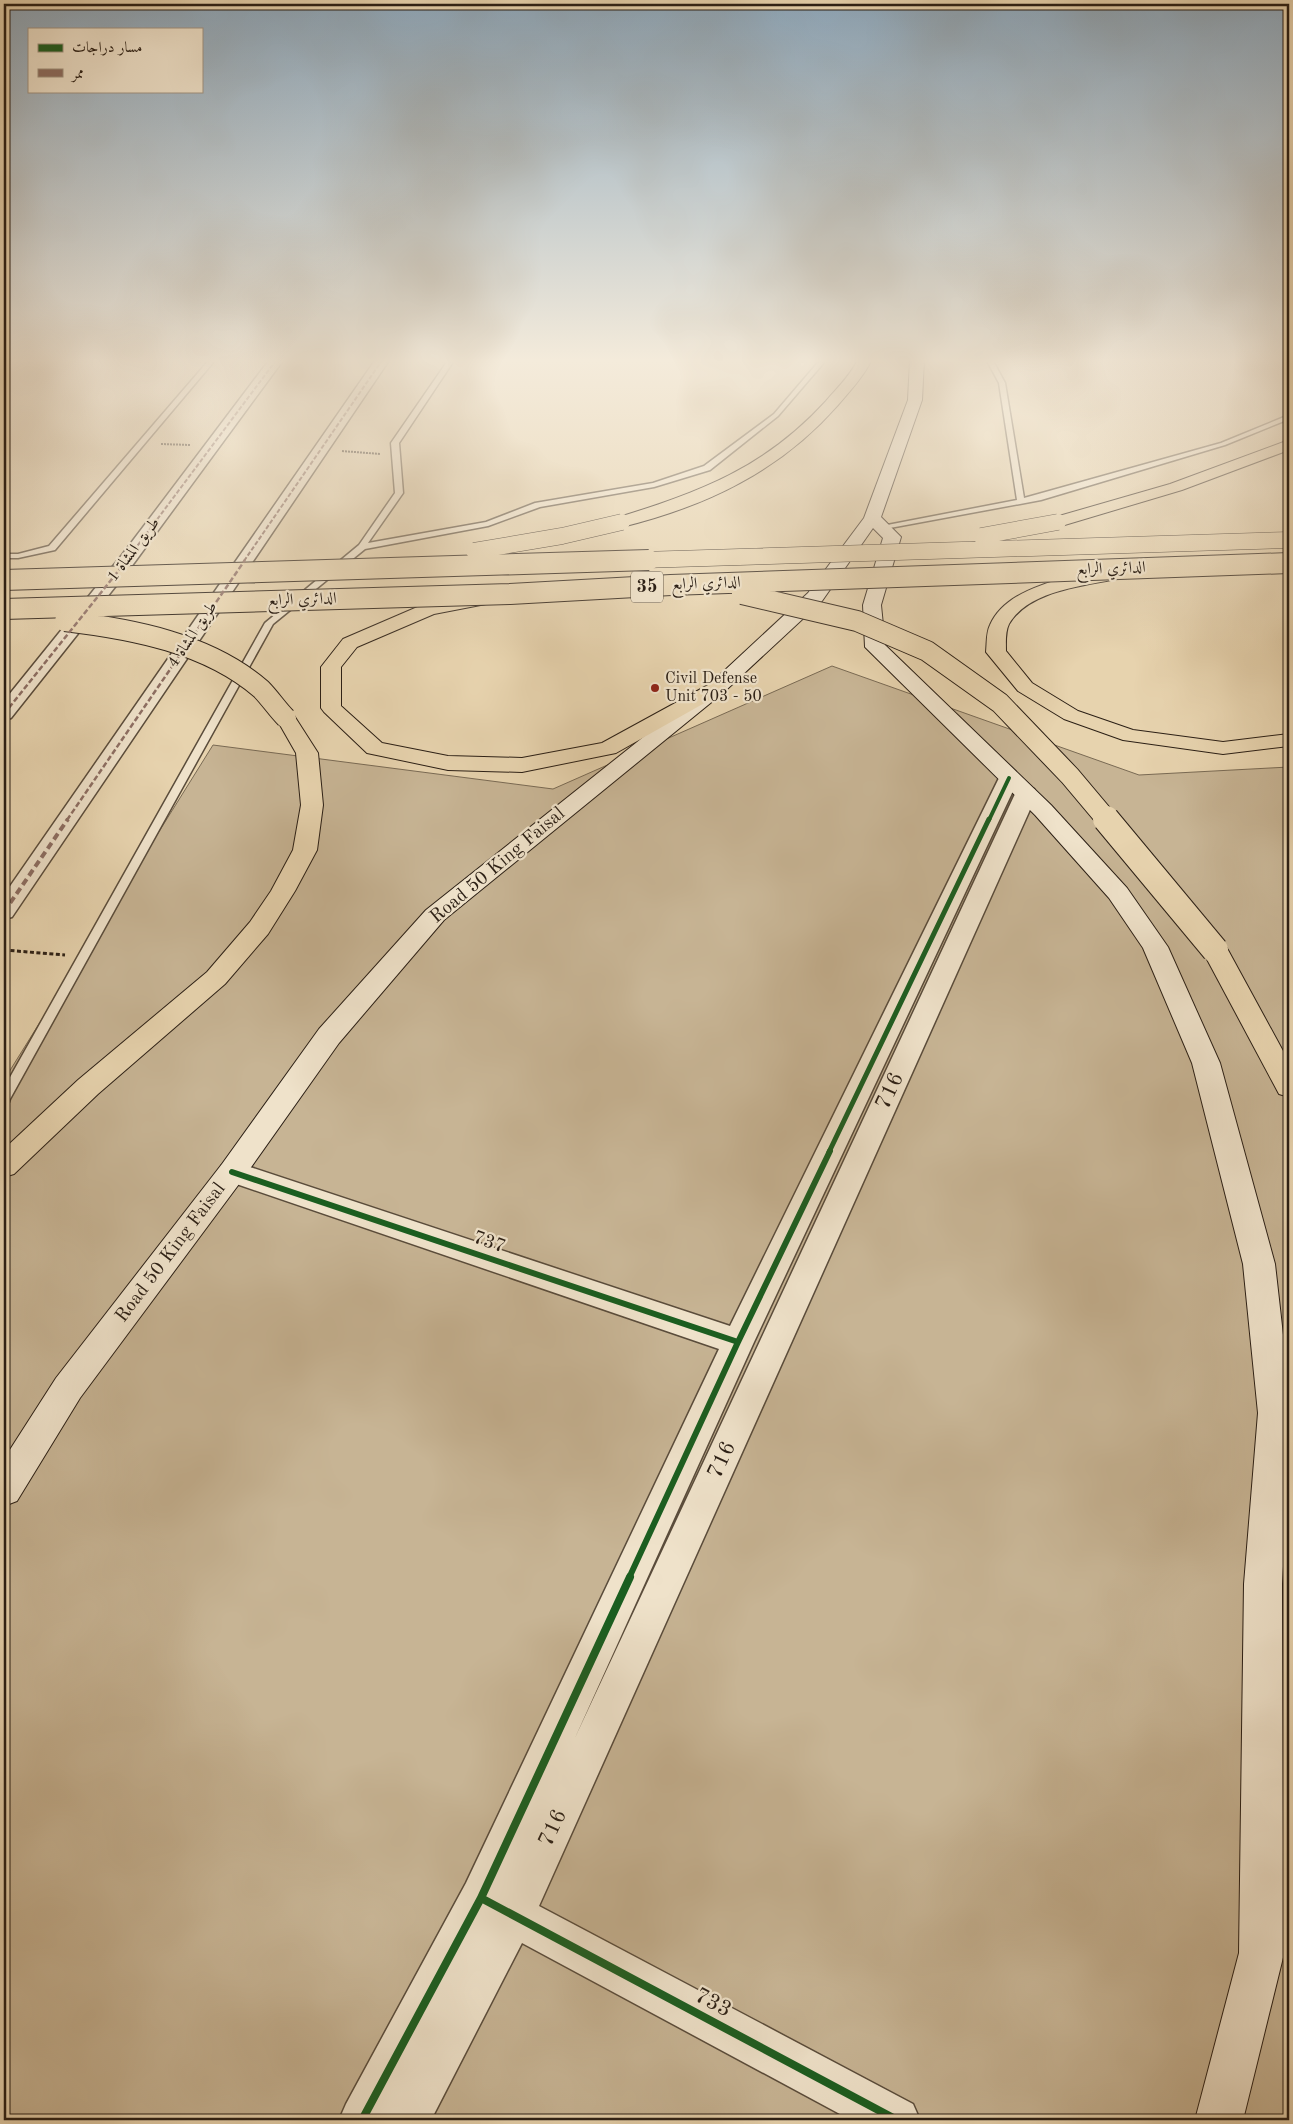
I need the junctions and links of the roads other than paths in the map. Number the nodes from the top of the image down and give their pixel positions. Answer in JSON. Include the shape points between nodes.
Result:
{"nodes":[{"id":1,"x":129,"y":458,"type":"edge"},
{"id":2,"x":203,"y":458,"type":"edge"},
{"id":3,"x":315,"y":458,"type":"edge"},
{"id":4,"x":396,"y":458,"type":"edge"},
{"id":5,"x":720,"y":458,"type":"edge"},
{"id":6,"x":774,"y":458,"type":"edge"},
{"id":7,"x":901,"y":458,"type":"edge"},
{"id":8,"x":1014,"y":458,"type":"edge"},
{"id":9,"x":1175,"y":458,"type":"edge"},
{"id":10,"x":1256,"y":458,"type":"edge"},
{"id":11,"x":1021,"y":501,"type":"junction"},
{"id":12,"x":881,"y":533,"type":"junction"},
{"id":13,"x":1289,"y":540,"type":"edge"},
{"id":14,"x":362,"y":547,"type":"junction"},
{"id":15,"x":4,"y":556,"type":"edge"},
{"id":16,"x":1289,"y":563,"type":"edge"},
{"id":17,"x":1143,"y":568,"type":"junction"},
{"id":18,"x":326,"y":570,"type":"junction"},
{"id":19,"x":4,"y":580,"type":"edge"},
{"id":20,"x":671,"y":586,"type":"junction"},
{"id":21,"x":510,"y":594,"type":"junction"},
{"id":22,"x":4,"y":609,"type":"edge"},
{"id":23,"x":4,"y":614,"type":"edge"},
{"id":24,"x":717,"y":688,"type":"junction"},
{"id":25,"x":4,"y":714,"type":"edge"},
{"id":26,"x":1289,"y":740,"type":"edge"},
{"id":27,"x":1017,"y":786,"type":"junction"},
{"id":28,"x":4,"y":912,"type":"edge"},
{"id":29,"x":1289,"y":1087,"type":"edge"},
{"id":30,"x":4,"y":1099,"type":"edge"},
{"id":31,"x":4,"y":1166,"type":"edge"},
{"id":32,"x":232,"y":1172,"type":"junction"},
{"id":33,"x":738,"y":1342,"type":"junction"},
{"id":34,"x":4,"y":1490,"type":"edge"},
{"id":35,"x":1289,"y":1860,"type":"edge"},
{"id":36,"x":497,"y":1906,"type":"junction"},
{"id":37,"x":1261,"y":1953,"type":"junction"},
{"id":38,"x":362,"y":2120,"type":"edge"},
{"id":39,"x":407,"y":2120,"type":"edge"},
{"id":40,"x":896,"y":2120,"type":"edge"},
{"id":41,"x":1219,"y":2120,"type":"edge"}],
"edges":[{"from":1,"to":15,"type":"lane","via":[[52,548]]},
{"from":2,"to":25,"type":"street","name":"طريق المشاة 1","via":[[128,559]]},
{"from":3,"to":28,"type":"street","name":"طريق المشاة 4"},
{"from":4,"to":14,"type":"lane","via":[[399,493]]},
{"from":5,"to":14,"type":"lane","via":[[707,468],[654,485],[538,505],[488,524]]},
{"from":6,"to":18,"type":"highway","bridge":true,"via":[[699,496],[622,522],[482,550]]},
{"from":7,"to":12,"type":"main road","name":"Road 50 King Faisal"},
{"from":8,"to":11,"type":"lane"},
{"from":9,"to":11,"type":"lane"},
{"from":10,"to":12,"type":"highway","bridge":true,"via":[[1176,487],[1058,522]]},
{"from":11,"to":12,"type":"lane"},
{"from":12,"to":13,"type":"highway","name":"الدائري الرابع","number":"35","bridge":true},
{"from":12,"to":18,"type":"highway","name":"الدائري الرابع","number":"35","bridge":true},
{"from":12,"to":24,"type":"main road","name":"Road 50 King Faisal"},
{"from":12,"to":27,"type":"main road","via":[[892,537],[872,605],[875,647]]},
{"from":14,"to":30,"type":"lane","via":[[269,623]]},
{"from":16,"to":17,"type":"highway","name":"الدائري الرابع","number":"35","bridge":true},
{"from":17,"to":20,"type":"highway","name":"الدائري الرابع","number":"35","bridge":true},
{"from":17,"to":26,"type":"highway","bridge":true,"via":[[1057,586],[1024,598],[1000,623],[996,652],[1024,688],[1071,715],[1130,736],[1223,748]]},
{"from":18,"to":19,"type":"highway","name":"الدائري الرابع","number":"35","bridge":true},
{"from":20,"to":21,"type":"highway","name":"الدائري الرابع","number":"35","bridge":true},
{"from":20,"to":29,"type":"highway","bridge":true,"via":[[761,597],[847,618],[927,651],[1000,703],[1070,776],[1215,950]]},
{"from":21,"to":22,"type":"highway","name":"الدائري الرابع","number":"35","bridge":true},
{"from":21,"to":24,"type":"highway","bridge":true,"via":[[429,609],[350,642],[330,667],[331,708],[375,748],[448,763],[522,765],[608,748]]},
{"from":23,"to":31,"type":"highway","bridge":true,"via":[[132,631],[174,643],[216,661],[256,685],[286,718],[307,753],[312,805],[305,850],[259,928],[216,978],[130,1050]]},
{"from":24,"to":32,"type":"main road","name":"Road 50 King Faisal","via":[[435,915],[329,1036]]},
{"from":27,"to":33,"type":"street"},
{"from":27,"to":36,"type":"street","name":"716"},
{"from":27,"to":37,"type":"main road","via":[[1118,893],[1155,947],[1206,1064],[1258,1264],[1276,1413],[1263,1584]]},
{"from":32,"to":33,"type":"street","name":"737"},
{"from":32,"to":34,"type":"main road","name":"Road 50 King Faisal","via":[[68,1388]]},
{"from":33,"to":36,"type":"street"},
{"from":35,"to":37,"type":"main road"},
{"from":36,"to":38,"type":"street"},
{"from":36,"to":39,"type":"street","name":"716"},
{"from":36,"to":40,"type":"street","name":"733"},
{"from":37,"to":41,"type":"main road"}]}
